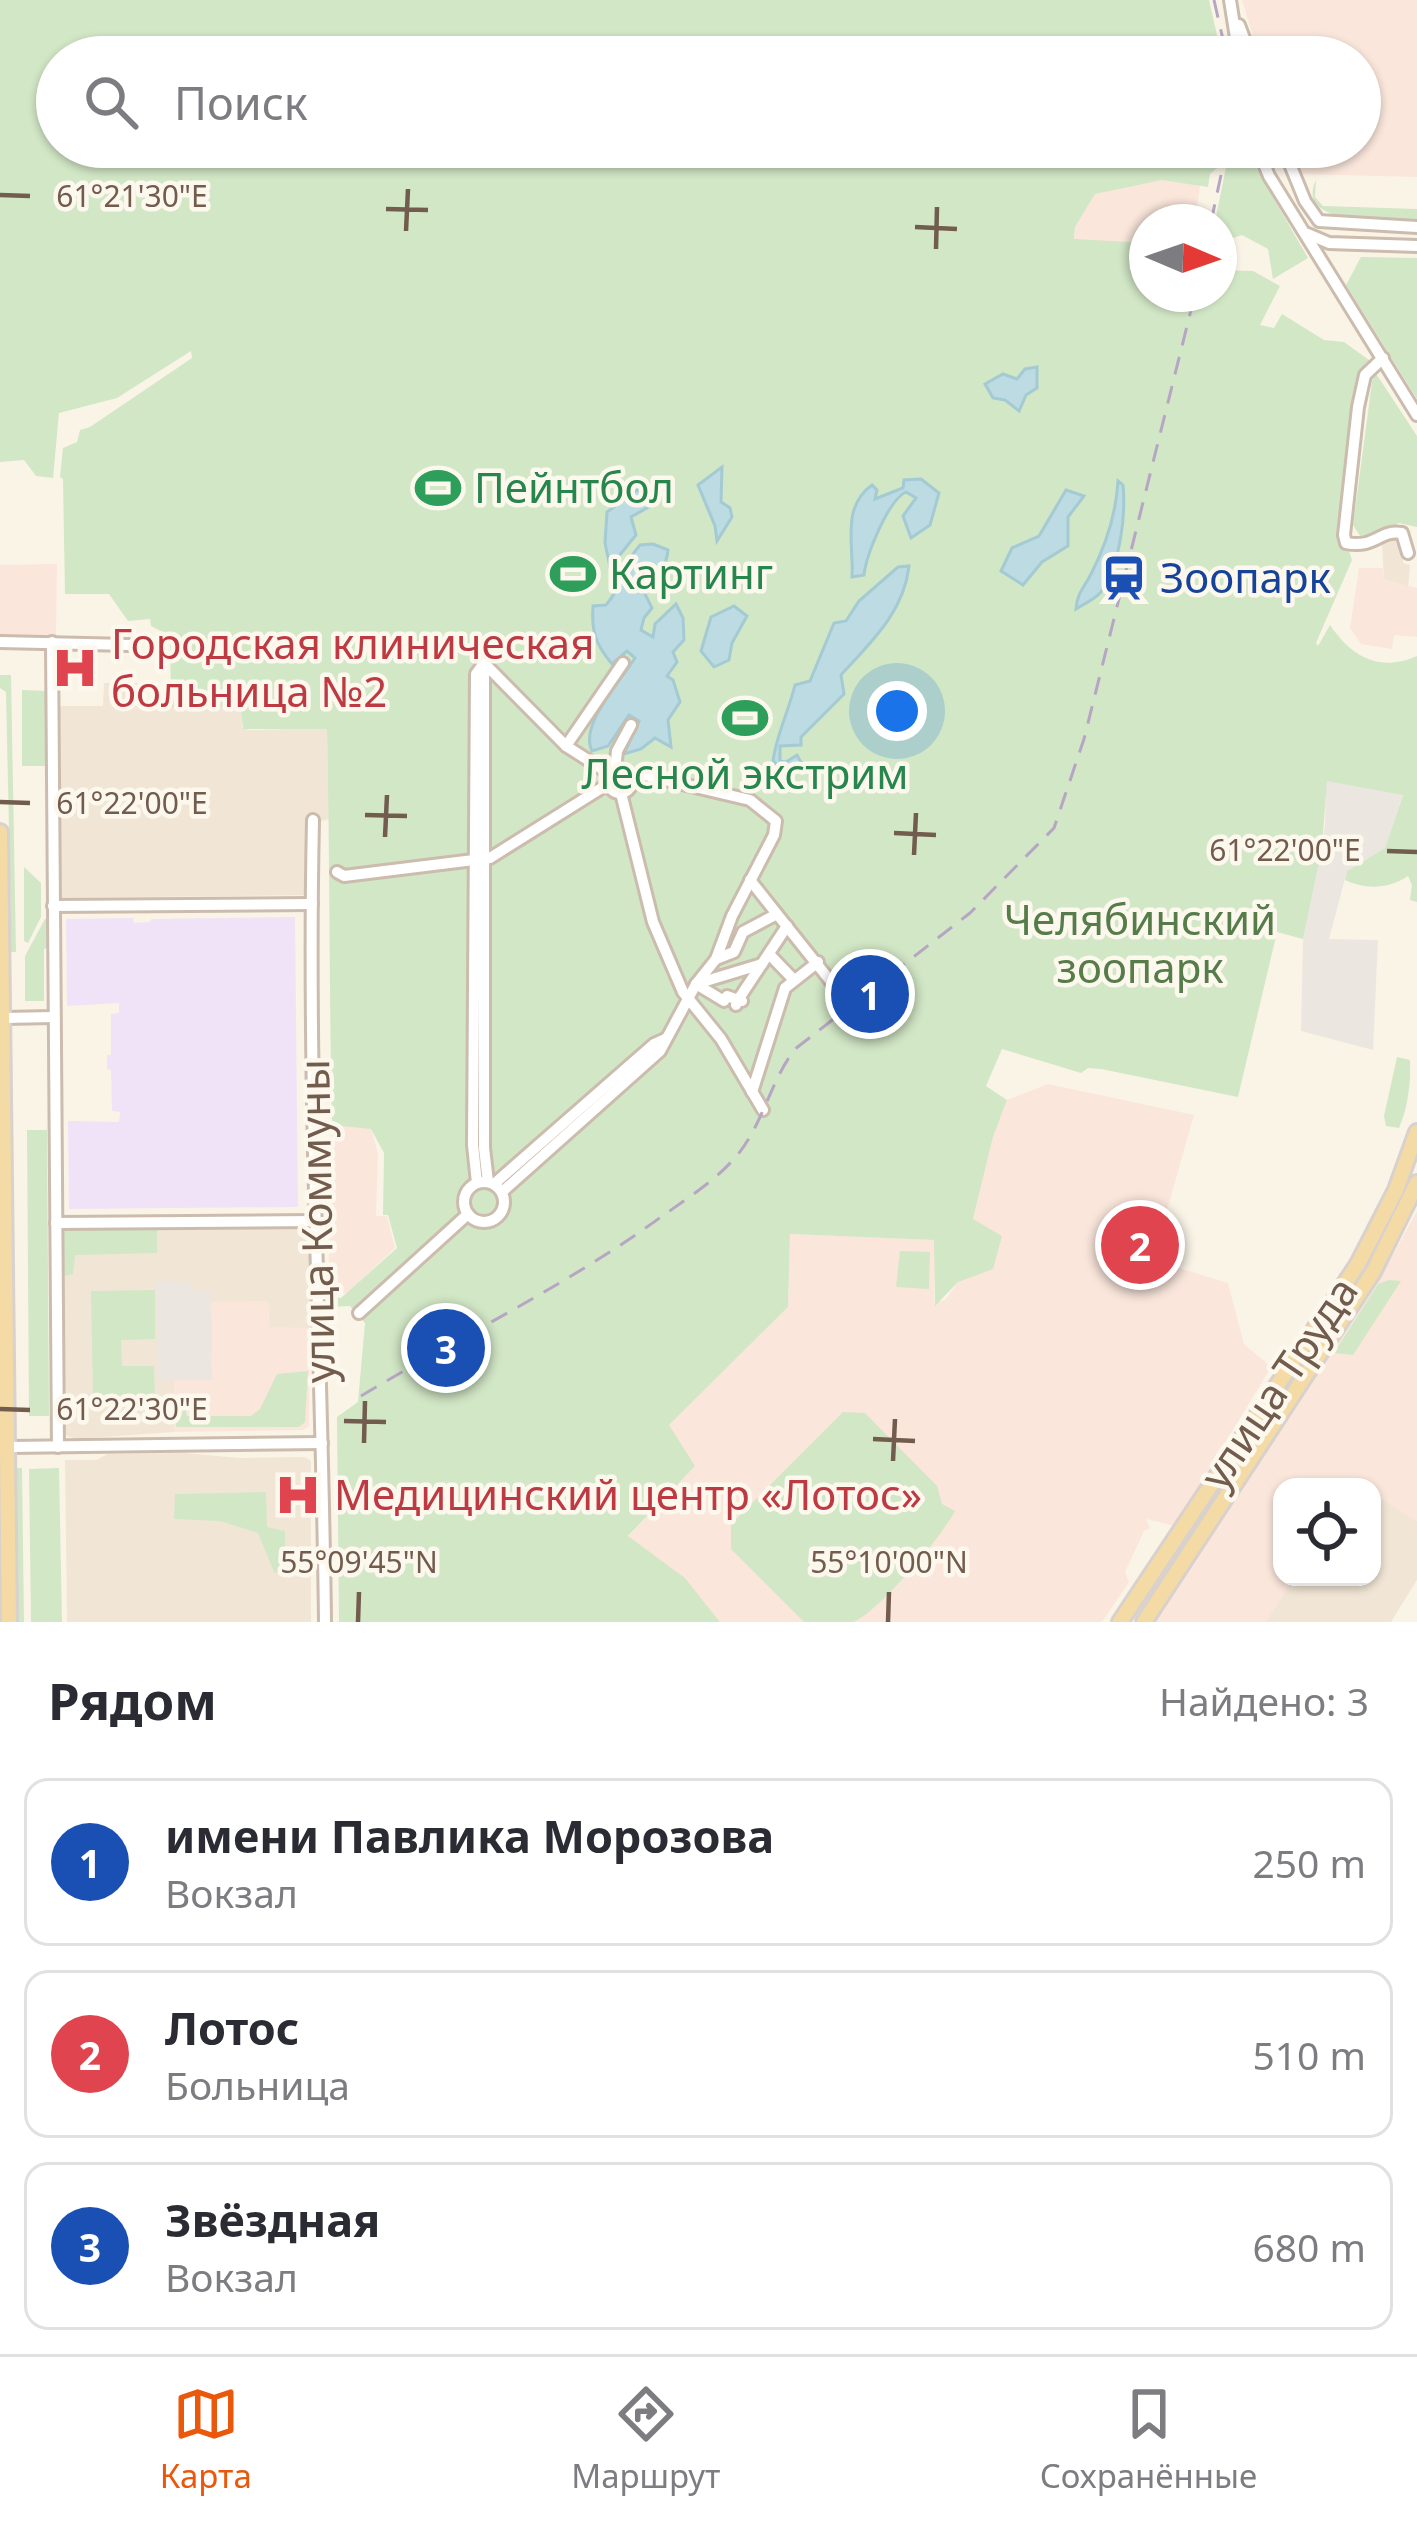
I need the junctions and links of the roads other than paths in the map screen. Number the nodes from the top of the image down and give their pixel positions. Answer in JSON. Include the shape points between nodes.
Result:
{"nodes":[{"id":1,"x":1231,"y":3,"type":"edge"},
{"id":2,"x":1236,"y":36,"type":"edge"},
{"id":3,"x":1243,"y":36,"type":"edge"},
{"id":4,"x":1266,"y":168,"type":"edge"},
{"id":5,"x":1292,"y":168,"type":"edge"},
{"id":6,"x":1417,"y":226,"type":"edge"},
{"id":7,"x":1305,"y":232,"type":"junction"},
{"id":8,"x":1417,"y":245,"type":"edge"},
{"id":9,"x":1383,"y":358,"type":"junction"},
{"id":10,"x":1417,"y":415,"type":"edge"},
{"id":11,"x":1408,"y":554,"type":"dead end"},
{"id":12,"x":0,"y":642,"type":"edge"},
{"id":13,"x":52,"y":642,"type":"junction"},
{"id":14,"x":129,"y":645,"type":"dead end"},
{"id":15,"x":623,"y":663,"type":"dead end"},
{"id":16,"x":631,"y":725,"type":"dead end"},
{"id":17,"x":566,"y":746,"type":"junction"},
{"id":18,"x":611,"y":776,"type":"junction"},
{"id":19,"x":626,"y":788,"type":"junction"},
{"id":20,"x":313,"y":820,"type":"dead end"},
{"id":21,"x":0,"y":832,"type":"edge"},
{"id":22,"x":480,"y":861,"type":"junction"},
{"id":23,"x":338,"y":872,"type":"dead end"},
{"id":24,"x":750,"y":880,"type":"junction"},
{"id":25,"x":312,"y":904,"type":"junction"},
{"id":26,"x":53,"y":906,"type":"junction"},
{"id":27,"x":777,"y":914,"type":"junction"},
{"id":28,"x":787,"y":926,"type":"junction"},
{"id":29,"x":716,"y":959,"type":"junction"},
{"id":30,"x":765,"y":959,"type":"junction"},
{"id":31,"x":818,"y":962,"type":"junction"},
{"id":32,"x":794,"y":980,"type":"junction"},
{"id":33,"x":696,"y":984,"type":"junction"},
{"id":34,"x":840,"y":992,"type":"dead end"},
{"id":35,"x":689,"y":1002,"type":"junction"},
{"id":36,"x":54,"y":1017,"type":"junction"},
{"id":37,"x":2,"y":1018,"type":"edge"},
{"id":38,"x":752,"y":1093,"type":"junction"},
{"id":39,"x":3,"y":1110,"type":"edge"},
{"id":40,"x":763,"y":1110,"type":"dead end"},
{"id":41,"x":1417,"y":1132,"type":"edge"},
{"id":42,"x":1413,"y":1176,"type":"edge"},
{"id":43,"x":490,"y":1185,"type":"junction"},
{"id":44,"x":468,"y":1214,"type":"junction"},
{"id":45,"x":316,"y":1221,"type":"junction"},
{"id":46,"x":56,"y":1223,"type":"junction"},
{"id":47,"x":359,"y":1313,"type":"dead end"},
{"id":48,"x":1240,"y":1442,"type":"junction"},
{"id":49,"x":322,"y":1443,"type":"junction"},
{"id":50,"x":5,"y":1447,"type":"edge"},
{"id":51,"x":58,"y":1447,"type":"junction"},
{"id":52,"x":1257,"y":1453,"type":"junction"},
{"id":53,"x":9,"y":1622,"type":"edge"},
{"id":54,"x":325,"y":1622,"type":"edge"},
{"id":55,"x":1120,"y":1622,"type":"edge"},
{"id":56,"x":1144,"y":1622,"type":"edge"}],
"edges":[{"from":1,"to":2,"type":"street"},
{"from":1,"to":3,"type":"street"},
{"from":4,"to":7,"type":"street"},
{"from":5,"to":6,"type":"street","via":[[1324,223]]},
{"from":7,"to":8,"type":"street","via":[[1329,243]]},
{"from":7,"to":9,"type":"street"},
{"from":9,"to":10,"type":"street"},
{"from":9,"to":11,"type":"street","via":[[1365,375],[1358,406],[1344,535],[1365,547],[1402,533]]},
{"from":12,"to":13,"type":"street"},
{"from":13,"to":14,"type":"street"},
{"from":13,"to":26,"type":"street"},
{"from":15,"to":17,"type":"street"},
{"from":16,"to":18,"type":"street"},
{"from":17,"to":18,"type":"street"},
{"from":17,"to":22,"type":"street","via":[[484,662],[476,674]]},
{"from":18,"to":19,"type":"street"},
{"from":18,"to":19,"type":"street","via":[[627,772]]},
{"from":18,"to":22,"type":"street"},
{"from":19,"to":24,"type":"street","via":[[644,775],[760,806],[776,820],[774,835]]},
{"from":19,"to":35,"type":"street","via":[[653,922]]},
{"from":20,"to":25,"type":"street","name":"улица Коммуны"},
{"from":21,"to":37,"type":"main road"},
{"from":22,"to":23,"type":"street"},
{"from":22,"to":43,"type":"street","via":[[473,1145]]},
{"from":24,"to":27,"type":"street"},
{"from":24,"to":29,"type":"street"},
{"from":25,"to":26,"type":"street"},
{"from":25,"to":45,"type":"street","name":"улица Коммуны"},
{"from":26,"to":36,"type":"street"},
{"from":27,"to":28,"type":"street"},
{"from":27,"to":29,"type":"street"},
{"from":28,"to":30,"type":"street"},
{"from":28,"to":31,"type":"street"},
{"from":29,"to":33,"type":"street"},
{"from":30,"to":32,"type":"street"},
{"from":30,"to":33,"type":"street"},
{"from":30,"to":33,"type":"street","via":[[739,1002]]},
{"from":31,"to":32,"type":"street"},
{"from":31,"to":34,"type":"street"},
{"from":32,"to":38,"type":"street"},
{"from":33,"to":35,"type":"street"},
{"from":35,"to":38,"type":"street"},
{"from":35,"to":43,"type":"street","via":[[661,1051]]},
{"from":36,"to":37,"type":"street"},
{"from":36,"to":46,"type":"street"},
{"from":37,"to":39,"type":"main road"},
{"from":38,"to":40,"type":"street"},
{"from":39,"to":50,"type":"main road"},
{"from":41,"to":42,"type":"main road","name":"улица Труда"},
{"from":42,"to":48,"type":"main road","name":"улица Труда"},
{"from":42,"to":52,"type":"main road","name":"улица Труда","via":[[1372,1272]]},
{"from":43,"to":44,"type":"street","via":[[465,1196]]},
{"from":43,"to":44,"type":"street","via":[[504,1205],[497,1217],[485,1222]]},
{"from":44,"to":47,"type":"street"},
{"from":45,"to":46,"type":"street"},
{"from":45,"to":49,"type":"street","name":"улица Коммуны"},
{"from":46,"to":51,"type":"street"},
{"from":48,"to":52,"type":"main road"},
{"from":48,"to":55,"type":"main road","name":"улица Труда"},
{"from":49,"to":51,"type":"street"},
{"from":49,"to":54,"type":"street","name":"улица Коммуны"},
{"from":50,"to":51,"type":"street"},
{"from":50,"to":53,"type":"main road"},
{"from":52,"to":56,"type":"main road","name":"улица Труда"}]}
